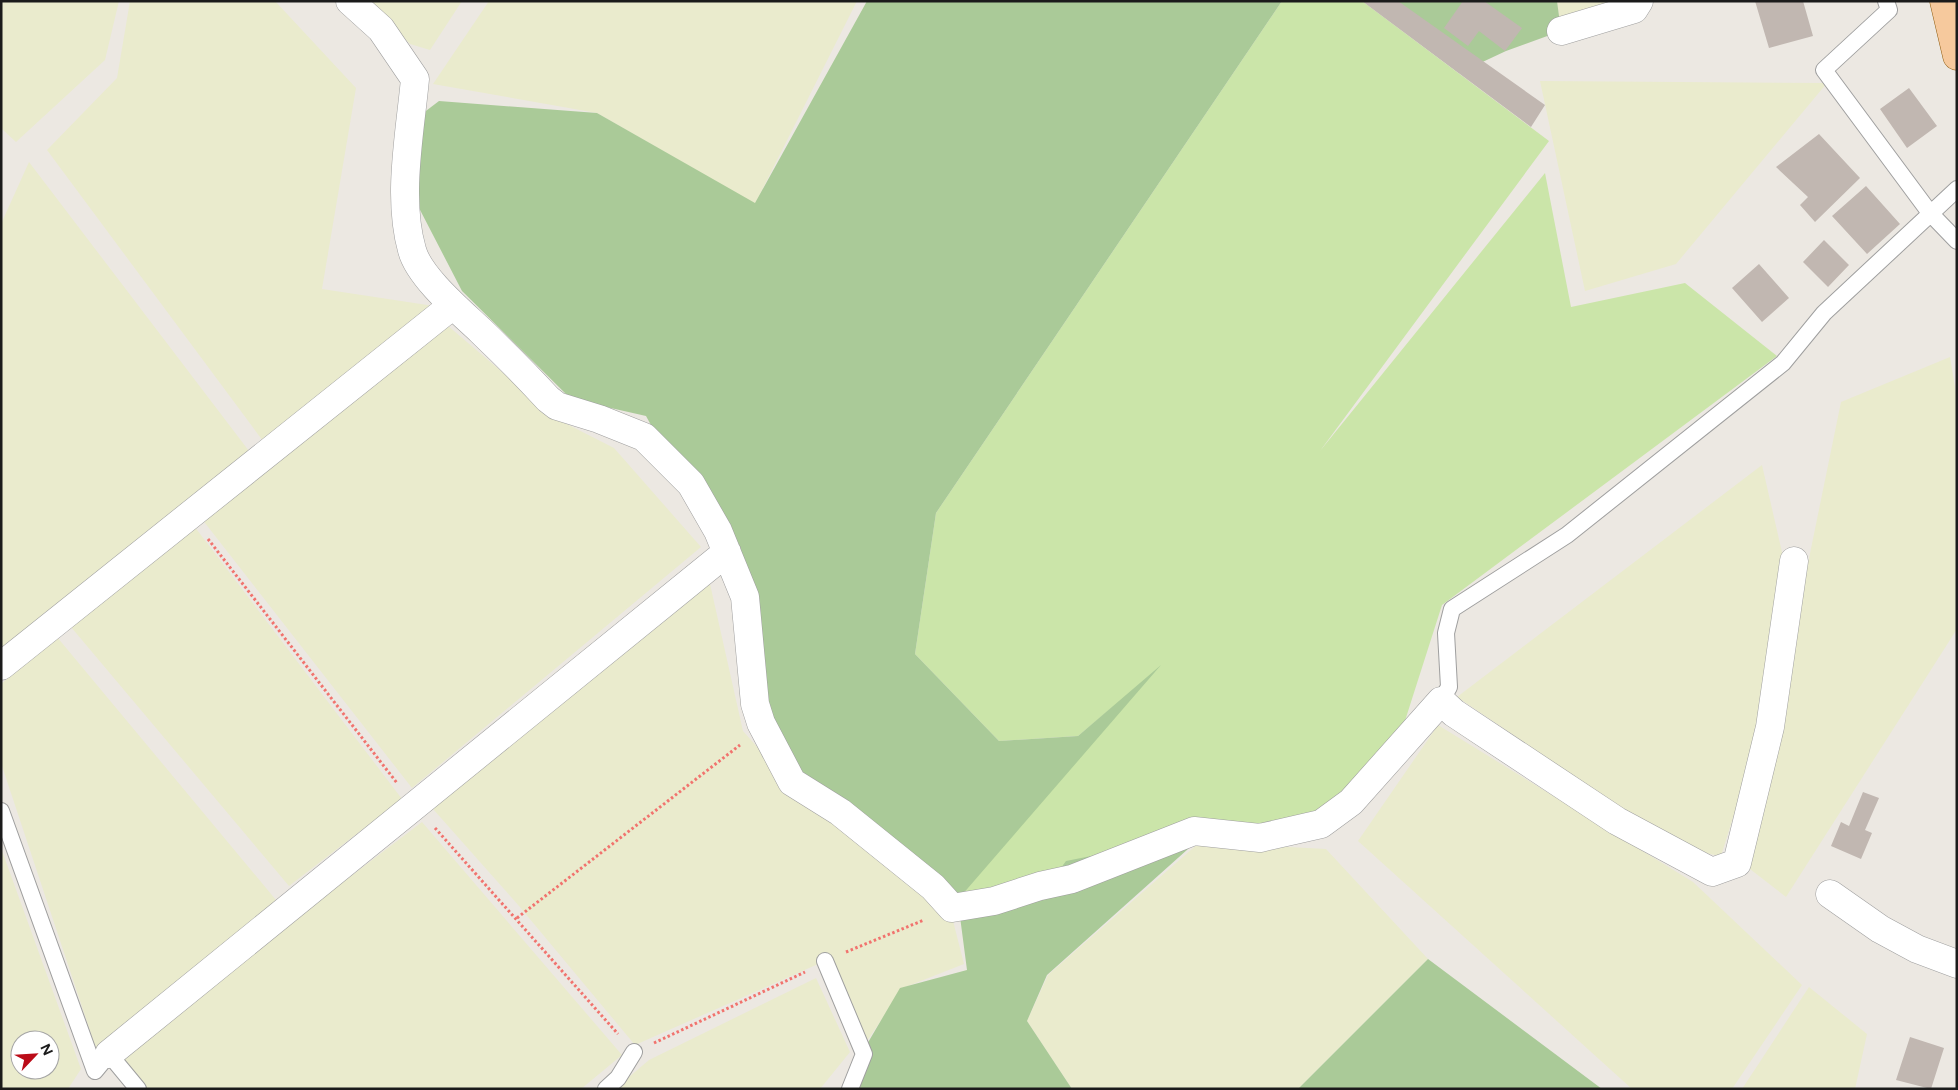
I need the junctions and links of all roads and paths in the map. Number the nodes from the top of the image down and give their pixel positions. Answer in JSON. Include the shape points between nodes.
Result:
{"nodes":[{"id":1,"x":350,"y":1,"type":"edge"},
{"id":2,"x":1639,"y":1,"type":"edge"},
{"id":3,"x":1886,"y":1,"type":"edge"},
{"id":4,"x":1944,"y":1,"type":"edge"},
{"id":5,"x":1561,"y":31,"type":"dead end"},
{"id":6,"x":1957,"y":56,"type":"edge"},
{"id":7,"x":1957,"y":189,"type":"edge"},
{"id":8,"x":1930,"y":213,"type":"junction"},
{"id":9,"x":1957,"y":241,"type":"edge"},
{"id":10,"x":453,"y":305,"type":"junction"},
{"id":11,"x":189,"y":515,"type":"junction"},
{"id":12,"x":727,"y":552,"type":"junction"},
{"id":13,"x":1794,"y":562,"type":"dead end"},
{"id":14,"x":1,"y":666,"type":"edge"},
{"id":15,"x":1441,"y":701,"type":"junction"},
{"id":16,"x":762,"y":723,"type":"junction"},
{"id":17,"x":415,"y":805,"type":"junction"},
{"id":18,"x":1,"y":811,"type":"edge"},
{"id":19,"x":1830,"y":894,"type":"dead end"},
{"id":20,"x":952,"y":908,"type":"junction"},
{"id":21,"x":517,"y":918,"type":"junction"},
{"id":22,"x":825,"y":961,"type":"junction"},
{"id":23,"x":1957,"y":964,"type":"edge"},
{"id":24,"x":634,"y":1052,"type":"junction"},
{"id":25,"x":109,"y":1054,"type":"junction"},
{"id":26,"x":138,"y":1089,"type":"edge"},
{"id":27,"x":606,"y":1089,"type":"edge"},
{"id":28,"x":850,"y":1089,"type":"edge"}],
"edges":[{"from":1,"to":10,"type":"street","via":[[381,29],[416,80],[407,169],[406,221],[412,252]]},
{"from":2,"to":5,"type":"street","via":[[1634,9]]},
{"from":3,"to":8,"type":"lane","via":[[1889,10],[1824,70]]},
{"from":4,"to":6,"type":"main road"},
{"from":7,"to":8,"type":"lane"},
{"from":8,"to":9,"type":"lane"},
{"from":8,"to":15,"type":"lane","via":[[1824,314],[1783,363],[1567,535],[1452,609],[1446,633],[1449,687]]},
{"from":10,"to":11,"type":"street"},
{"from":10,"to":12,"type":"street","via":[[557,406],[644,437],[692,484]]},
{"from":11,"to":14,"type":"street"},
{"from":11,"to":17,"type":"path"},
{"from":12,"to":16,"type":"street","via":[[745,597],[755,704]]},
{"from":12,"to":17,"type":"street"},
{"from":13,"to":15,"type":"street","via":[[1770,727],[1737,863],[1712,872],[1617,821],[1454,713]]},
{"from":15,"to":20,"type":"street","via":[[1351,802],[1321,824],[1260,838],[1194,831],[1072,879],[994,901]]},
{"from":16,"to":20,"type":"street","via":[[792,782],[840,812],[933,887]]},
{"from":16,"to":21,"type":"path","via":[[741,745]]},
{"from":17,"to":21,"type":"path"},
{"from":17,"to":25,"type":"street"},
{"from":18,"to":25,"type":"lane","via":[[95,1071]]},
{"from":19,"to":23,"type":"street","via":[[1909,945]]},
{"from":20,"to":22,"type":"path"},
{"from":21,"to":24,"type":"path"},
{"from":22,"to":24,"type":"path"},
{"from":22,"to":28,"type":"lane","via":[[864,1054]]},
{"from":24,"to":27,"type":"lane","via":[[618,1078]]},
{"from":25,"to":26,"type":"lane"}]}
